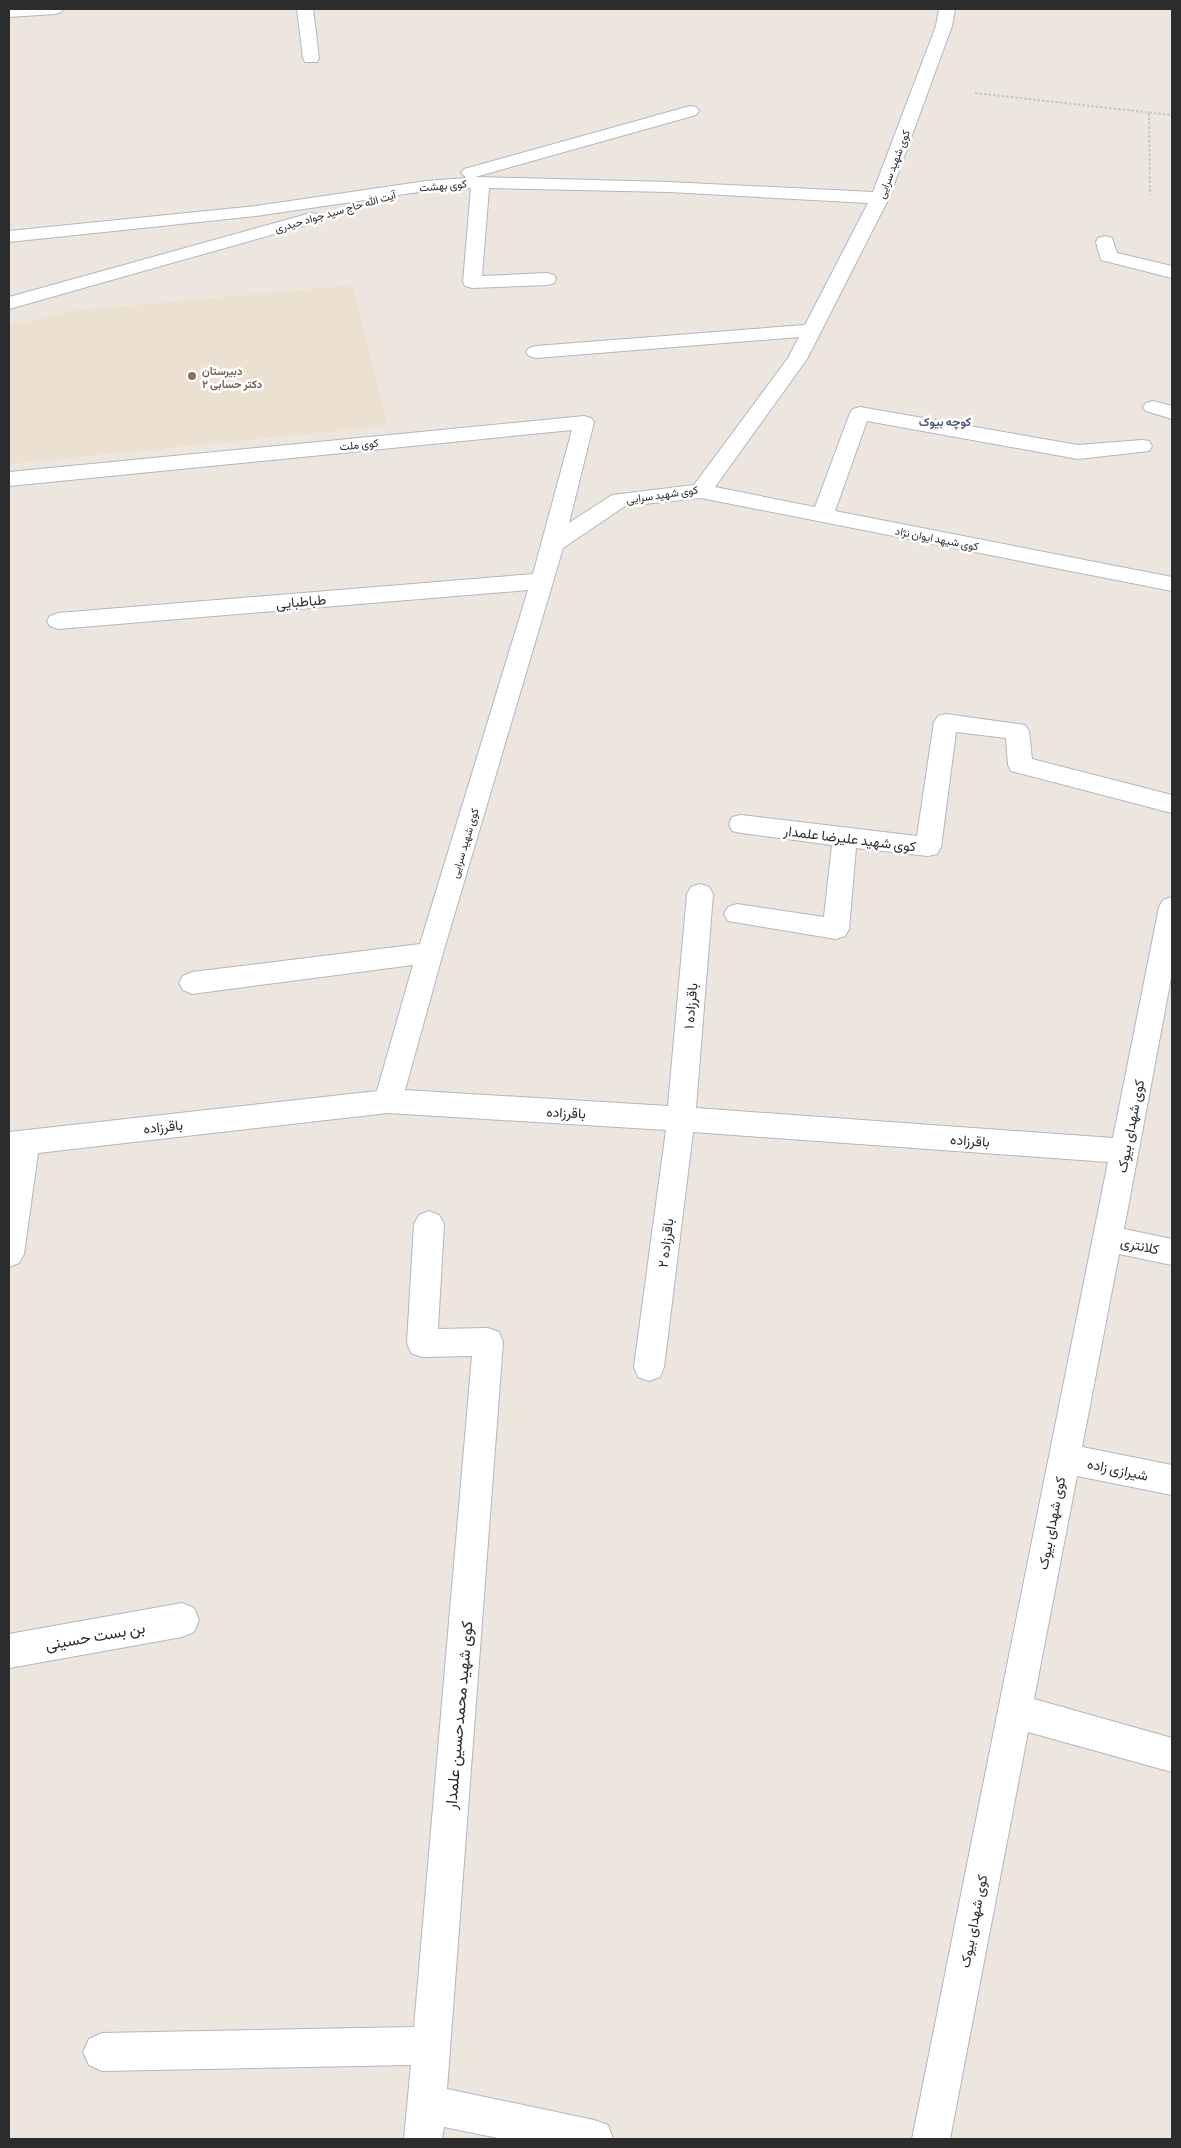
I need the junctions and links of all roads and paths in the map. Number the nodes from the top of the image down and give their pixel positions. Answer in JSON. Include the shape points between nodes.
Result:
{"nodes":[{"id":1,"x":55,"y":9,"type":"edge"},
{"id":2,"x":305,"y":9,"type":"edge"},
{"id":3,"x":947,"y":9,"type":"edge"},
{"id":4,"x":9,"y":12,"type":"edge"},
{"id":5,"x":311,"y":58,"type":"dead end"},
{"id":6,"x":975,"y":93,"type":"dead end"},
{"id":7,"x":690,"y":111,"type":"dead end"},
{"id":8,"x":1149,"y":113,"type":"junction"},
{"id":9,"x":1172,"y":115,"type":"edge"},
{"id":10,"x":481,"y":182,"type":"junction"},
{"id":11,"x":426,"y":186,"type":"junction"},
{"id":12,"x":1150,"y":195,"type":"dead end"},
{"id":13,"x":880,"y":198,"type":"junction"},
{"id":14,"x":9,"y":236,"type":"edge"},
{"id":15,"x":1105,"y":242,"type":"dead end"},
{"id":16,"x":1172,"y":272,"type":"edge"},
{"id":17,"x":547,"y":279,"type":"dead end"},
{"id":18,"x":9,"y":302,"type":"edge"},
{"id":19,"x":812,"y":330,"type":"junction"},
{"id":20,"x":536,"y":352,"type":"dead end"},
{"id":21,"x":1142,"y":446,"type":"dead end"},
{"id":22,"x":9,"y":479,"type":"edge"},
{"id":23,"x":701,"y":491,"type":"junction"},
{"id":24,"x":823,"y":515,"type":"junction"},
{"id":25,"x":553,"y":544,"type":"junction"},
{"id":26,"x":543,"y":581,"type":"junction"},
{"id":27,"x":1172,"y":584,"type":"edge"},
{"id":28,"x":58,"y":621,"type":"dead end"},
{"id":29,"x":1172,"y":804,"type":"edge"},
{"id":30,"x":741,"y":824,"type":"dead end"},
{"id":31,"x":846,"y":837,"type":"junction"},
{"id":32,"x":700,"y":894,"type":"dead end"},
{"id":33,"x":1172,"y":907,"type":"edge"},
{"id":34,"x":737,"y":914,"type":"dead end"},
{"id":35,"x":430,"y":953,"type":"junction"},
{"id":36,"x":192,"y":984,"type":"dead end"},
{"id":37,"x":1161,"y":1020,"type":"edge"},
{"id":38,"x":388,"y":1101,"type":"junction"},
{"id":39,"x":681,"y":1119,"type":"junction"},
{"id":40,"x":17,"y":1143,"type":"edge"},
{"id":41,"x":1125,"y":1151,"type":"junction"},
{"id":42,"x":429,"y":1224,"type":"dead end"},
{"id":43,"x":1107,"y":1238,"type":"junction"},
{"id":44,"x":1172,"y":1252,"type":"edge"},
{"id":45,"x":9,"y":1254,"type":"edge"},
{"id":46,"x":649,"y":1367,"type":"dead end"},
{"id":47,"x":1064,"y":1458,"type":"junction"},
{"id":48,"x":1172,"y":1480,"type":"edge"},
{"id":49,"x":182,"y":1620,"type":"dead end"},
{"id":50,"x":9,"y":1651,"type":"edge"},
{"id":51,"x":1014,"y":1711,"type":"junction"},
{"id":52,"x":1172,"y":1755,"type":"edge"},
{"id":53,"x":432,"y":2046,"type":"junction"},
{"id":54,"x":102,"y":2052,"type":"dead end"},
{"id":55,"x":425,"y":2122,"type":"edge"},
{"id":56,"x":594,"y":2139,"type":"edge"},
{"id":57,"x":931,"y":2139,"type":"edge"}],
"edges":[{"from":1,"to":4,"type":"street"},
{"from":2,"to":5,"type":"street"},
{"from":3,"to":13,"type":"street","name":"کوی شهید سرایی","via":[[944,26]]},
{"from":6,"to":8,"type":"path"},
{"from":7,"to":11,"type":"street","name":"آیت الله حاج سید جواد حیدری"},
{"from":8,"to":9,"type":"path"},
{"from":8,"to":12,"type":"path"},
{"from":10,"to":11,"type":"street","name":"کوی بهشت"},
{"from":10,"to":13,"type":"street","name":"کوی بهشت"},
{"from":10,"to":17,"type":"street","via":[[472,282]]},
{"from":11,"to":14,"type":"street","name":"کوی بهشت","via":[[256,211]]},
{"from":11,"to":18,"type":"street","name":"آیت الله حاج سید جواد حیدری"},
{"from":13,"to":19,"type":"street","name":"کوی شهید سرایی"},
{"from":15,"to":16,"type":"street","via":[[1108,256]]},
{"from":19,"to":20,"type":"street"},
{"from":19,"to":23,"type":"street","name":"کوی شهید سرایی","via":[[797,359]]},
{"from":21,"to":24,"type":"street","via":[[1078,452],[860,413]]},
{"from":22,"to":25,"type":"street","name":"کوی ملت","via":[[584,422]]},
{"from":23,"to":24,"type":"street","name":"کوی شیهد ایوان نژاد"},
{"from":23,"to":25,"type":"street","name":"کوی شهید سرایی","via":[[620,500]]},
{"from":24,"to":27,"type":"street","name":"کوی شیهد ایوان نژاد"},
{"from":25,"to":26,"type":"street","name":"کوی شهید سرایی"},
{"from":26,"to":28,"type":"street","name":"طباطبایی"},
{"from":26,"to":35,"type":"street","name":"کوی شهید سرایی"},
{"from":29,"to":31,"type":"street","name":"کوی شهید علیرضا علمدار","via":[[1020,765],[1018,731],[946,722],[928,848]]},
{"from":30,"to":31,"type":"street","name":"کوی شهید علیرضا علمدار"},
{"from":31,"to":34,"type":"street","via":[[836,929]]},
{"from":32,"to":39,"type":"street","name":"باقرزاده ۱"},
{"from":33,"to":37,"type":"street","name":"کوی شهدای بیوک"},
{"from":35,"to":36,"type":"street"},
{"from":35,"to":38,"type":"street","name":"کوی شهید سرایی"},
{"from":37,"to":41,"type":"street","name":"کوی شهدای بیوک"},
{"from":38,"to":39,"type":"street","name":"باقرزاده"},
{"from":38,"to":40,"type":"street","name":"باقرزاده"},
{"from":39,"to":41,"type":"street","name":"باقرزاده"},
{"from":39,"to":46,"type":"street","name":"باقرزاده ۲"},
{"from":40,"to":45,"type":"street"},
{"from":41,"to":43,"type":"street","name":"کوی شهدای بیوک"},
{"from":42,"to":53,"type":"street","name":"کوی شهید محمدحسین علمدار","via":[[422,1343],[488,1342]]},
{"from":43,"to":44,"type":"street","name":"کلانتری"},
{"from":43,"to":47,"type":"street","name":"کوی شهدای بیوک"},
{"from":47,"to":48,"type":"street","name":"شیرازی زاده"},
{"from":47,"to":51,"type":"street","name":"کوی شهدای بیوک"},
{"from":49,"to":50,"type":"street","name":"بن بست حسینی"},
{"from":51,"to":52,"type":"street"},
{"from":51,"to":57,"type":"street","name":"کوی شهدای بیوک"},
{"from":53,"to":54,"type":"street"},
{"from":53,"to":55,"type":"street","name":"کوی شهید محمدحسین علمدار"},
{"from":55,"to":56,"type":"street","name":"کوی شهید محمدحسین علمدار"}]}
